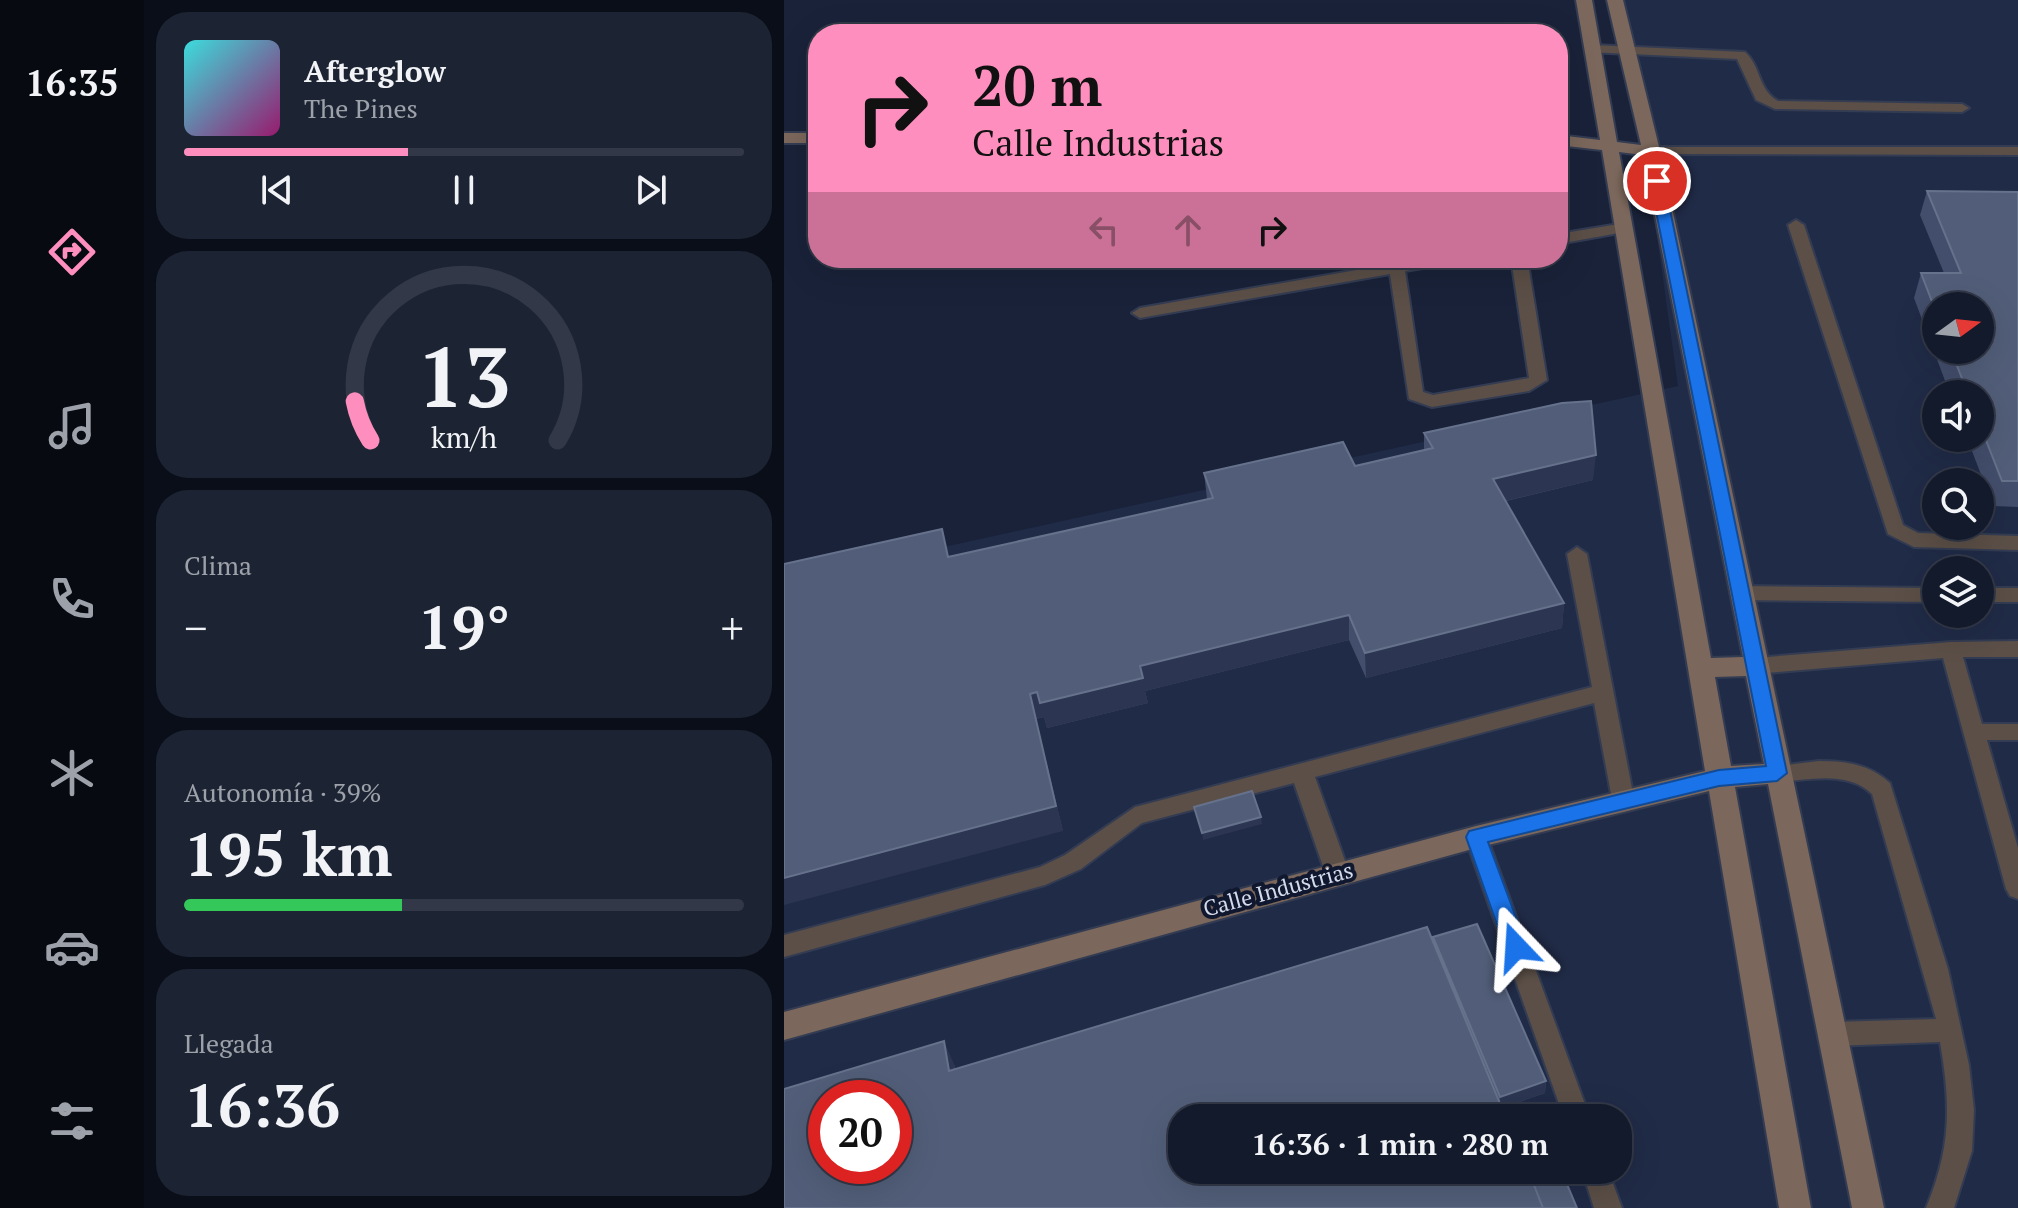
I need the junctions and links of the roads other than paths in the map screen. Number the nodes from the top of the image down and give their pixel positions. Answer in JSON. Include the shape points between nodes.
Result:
{"nodes":[{"id":1,"x":1584,"y":0,"type":"edge"},
{"id":2,"x":1615,"y":0,"type":"edge"},
{"id":3,"x":1593,"y":49,"type":"junction"},
{"id":4,"x":1626,"y":50,"type":"junction"},
{"id":5,"x":1962,"y":108,"type":"dead end"},
{"id":6,"x":784,"y":138,"type":"edge"},
{"id":7,"x":808,"y":138,"type":"edge"},
{"id":8,"x":1568,"y":141,"type":"edge"},
{"id":9,"x":1610,"y":146,"type":"junction"},
{"id":10,"x":1651,"y":151,"type":"junction"},
{"id":11,"x":2018,"y":151,"type":"edge"},
{"id":12,"x":1796,"y":225,"type":"dead end"},
{"id":13,"x":1625,"y":228,"type":"junction"},
{"id":14,"x":1568,"y":237,"type":"edge"},
{"id":15,"x":1397,"y":268,"type":"joint"},
{"id":16,"x":1521,"y":268,"type":"edge"},
{"id":17,"x":1140,"y":313,"type":"dead end"},
{"id":18,"x":2017,"y":546,"type":"edge"},
{"id":19,"x":1577,"y":554,"type":"dead end"},
{"id":20,"x":1740,"y":593,"type":"junction"},
{"id":21,"x":1922,"y":595,"type":"edge"},
{"id":22,"x":1994,"y":595,"type":"edge"},
{"id":23,"x":2018,"y":595,"type":"edge"},
{"id":24,"x":2018,"y":649,"type":"edge"},
{"id":25,"x":1951,"y":650,"type":"junction"},
{"id":26,"x":1755,"y":666,"type":"junction"},
{"id":27,"x":1700,"y":668,"type":"junction"},
{"id":28,"x":1604,"y":692,"type":"junction"},
{"id":29,"x":1976,"y":732,"type":"junction"},
{"id":30,"x":2018,"y":732,"type":"edge"},
{"id":31,"x":1301,"y":770,"type":"junction"},
{"id":32,"x":1777,"y":773,"type":"junction"},
{"id":33,"x":1719,"y":778,"type":"junction"},
{"id":34,"x":1623,"y":799,"type":"junction"},
{"id":35,"x":1476,"y":837,"type":"junction"},
{"id":36,"x":1337,"y":872,"type":"junction"},
{"id":37,"x":2018,"y":889,"type":"edge"},
{"id":38,"x":784,"y":946,"type":"edge"},
{"id":39,"x":784,"y":1026,"type":"edge"},
{"id":40,"x":1951,"y":1030,"type":"junction"},
{"id":41,"x":1832,"y":1034,"type":"junction"},
{"id":42,"x":1572,"y":1104,"type":"edge"},
{"id":43,"x":1600,"y":1184,"type":"edge"},
{"id":44,"x":1608,"y":1208,"type":"edge"},
{"id":45,"x":1795,"y":1208,"type":"edge"},
{"id":46,"x":1868,"y":1208,"type":"edge"},
{"id":47,"x":1940,"y":1208,"type":"edge"}],
"edges":[{"from":1,"to":3,"type":"main road"},
{"from":2,"to":4,"type":"main road"},
{"from":3,"to":4,"type":"lane"},
{"from":3,"to":9,"type":"main road"},
{"from":4,"to":5,"type":"lane","via":[[1740,55],[1761,97],[1775,105]]},
{"from":4,"to":10,"type":"main road"},
{"from":6,"to":7,"type":"main road"},
{"from":8,"to":9,"type":"main road"},
{"from":9,"to":10,"type":"main road"},
{"from":9,"to":13,"type":"main road"},
{"from":10,"to":11,"type":"lane"},
{"from":10,"to":20,"type":"main road"},
{"from":12,"to":18,"type":"lane","via":[[1895,529],[1914,540]]},
{"from":13,"to":14,"type":"lane"},
{"from":13,"to":27,"type":"main road"},
{"from":15,"to":16,"type":"lane","via":[[1415,395],[1432,401],[1529,386],[1538,380]]},
{"from":15,"to":17,"type":"lane"},
{"from":19,"to":28,"type":"lane"},
{"from":20,"to":21,"type":"lane"},
{"from":20,"to":26,"type":"main road"},
{"from":22,"to":23,"type":"lane"},
{"from":24,"to":25,"type":"lane"},
{"from":25,"to":26,"type":"lane"},
{"from":25,"to":29,"type":"lane"},
{"from":26,"to":27,"type":"main road"},
{"from":26,"to":32,"type":"main road"},
{"from":27,"to":33,"type":"main road"},
{"from":28,"to":31,"type":"lane"},
{"from":28,"to":34,"type":"lane"},
{"from":29,"to":30,"type":"lane"},
{"from":29,"to":37,"type":"lane"},
{"from":31,"to":36,"type":"lane"},
{"from":31,"to":38,"type":"lane","via":[[1135,816],[1073,862],[1045,875]]},
{"from":32,"to":33,"type":"main road","name":"Calle Industrias"},
{"from":32,"to":40,"type":"lane","via":[[1856,771],[1872,777],[1882,789]]},
{"from":32,"to":41,"type":"main road"},
{"from":33,"to":34,"type":"main road","name":"Calle Industrias"},
{"from":33,"to":45,"type":"main road"},
{"from":34,"to":35,"type":"main road","name":"Calle Industrias"},
{"from":35,"to":36,"type":"main road","name":"Calle Industrias"},
{"from":35,"to":42,"type":"lane"},
{"from":36,"to":39,"type":"main road","name":"Calle Industrias"},
{"from":40,"to":41,"type":"lane"},
{"from":40,"to":47,"type":"lane","via":[[1961,1131],[1956,1166]]},
{"from":41,"to":46,"type":"main road"},
{"from":43,"to":44,"type":"lane"}]}
